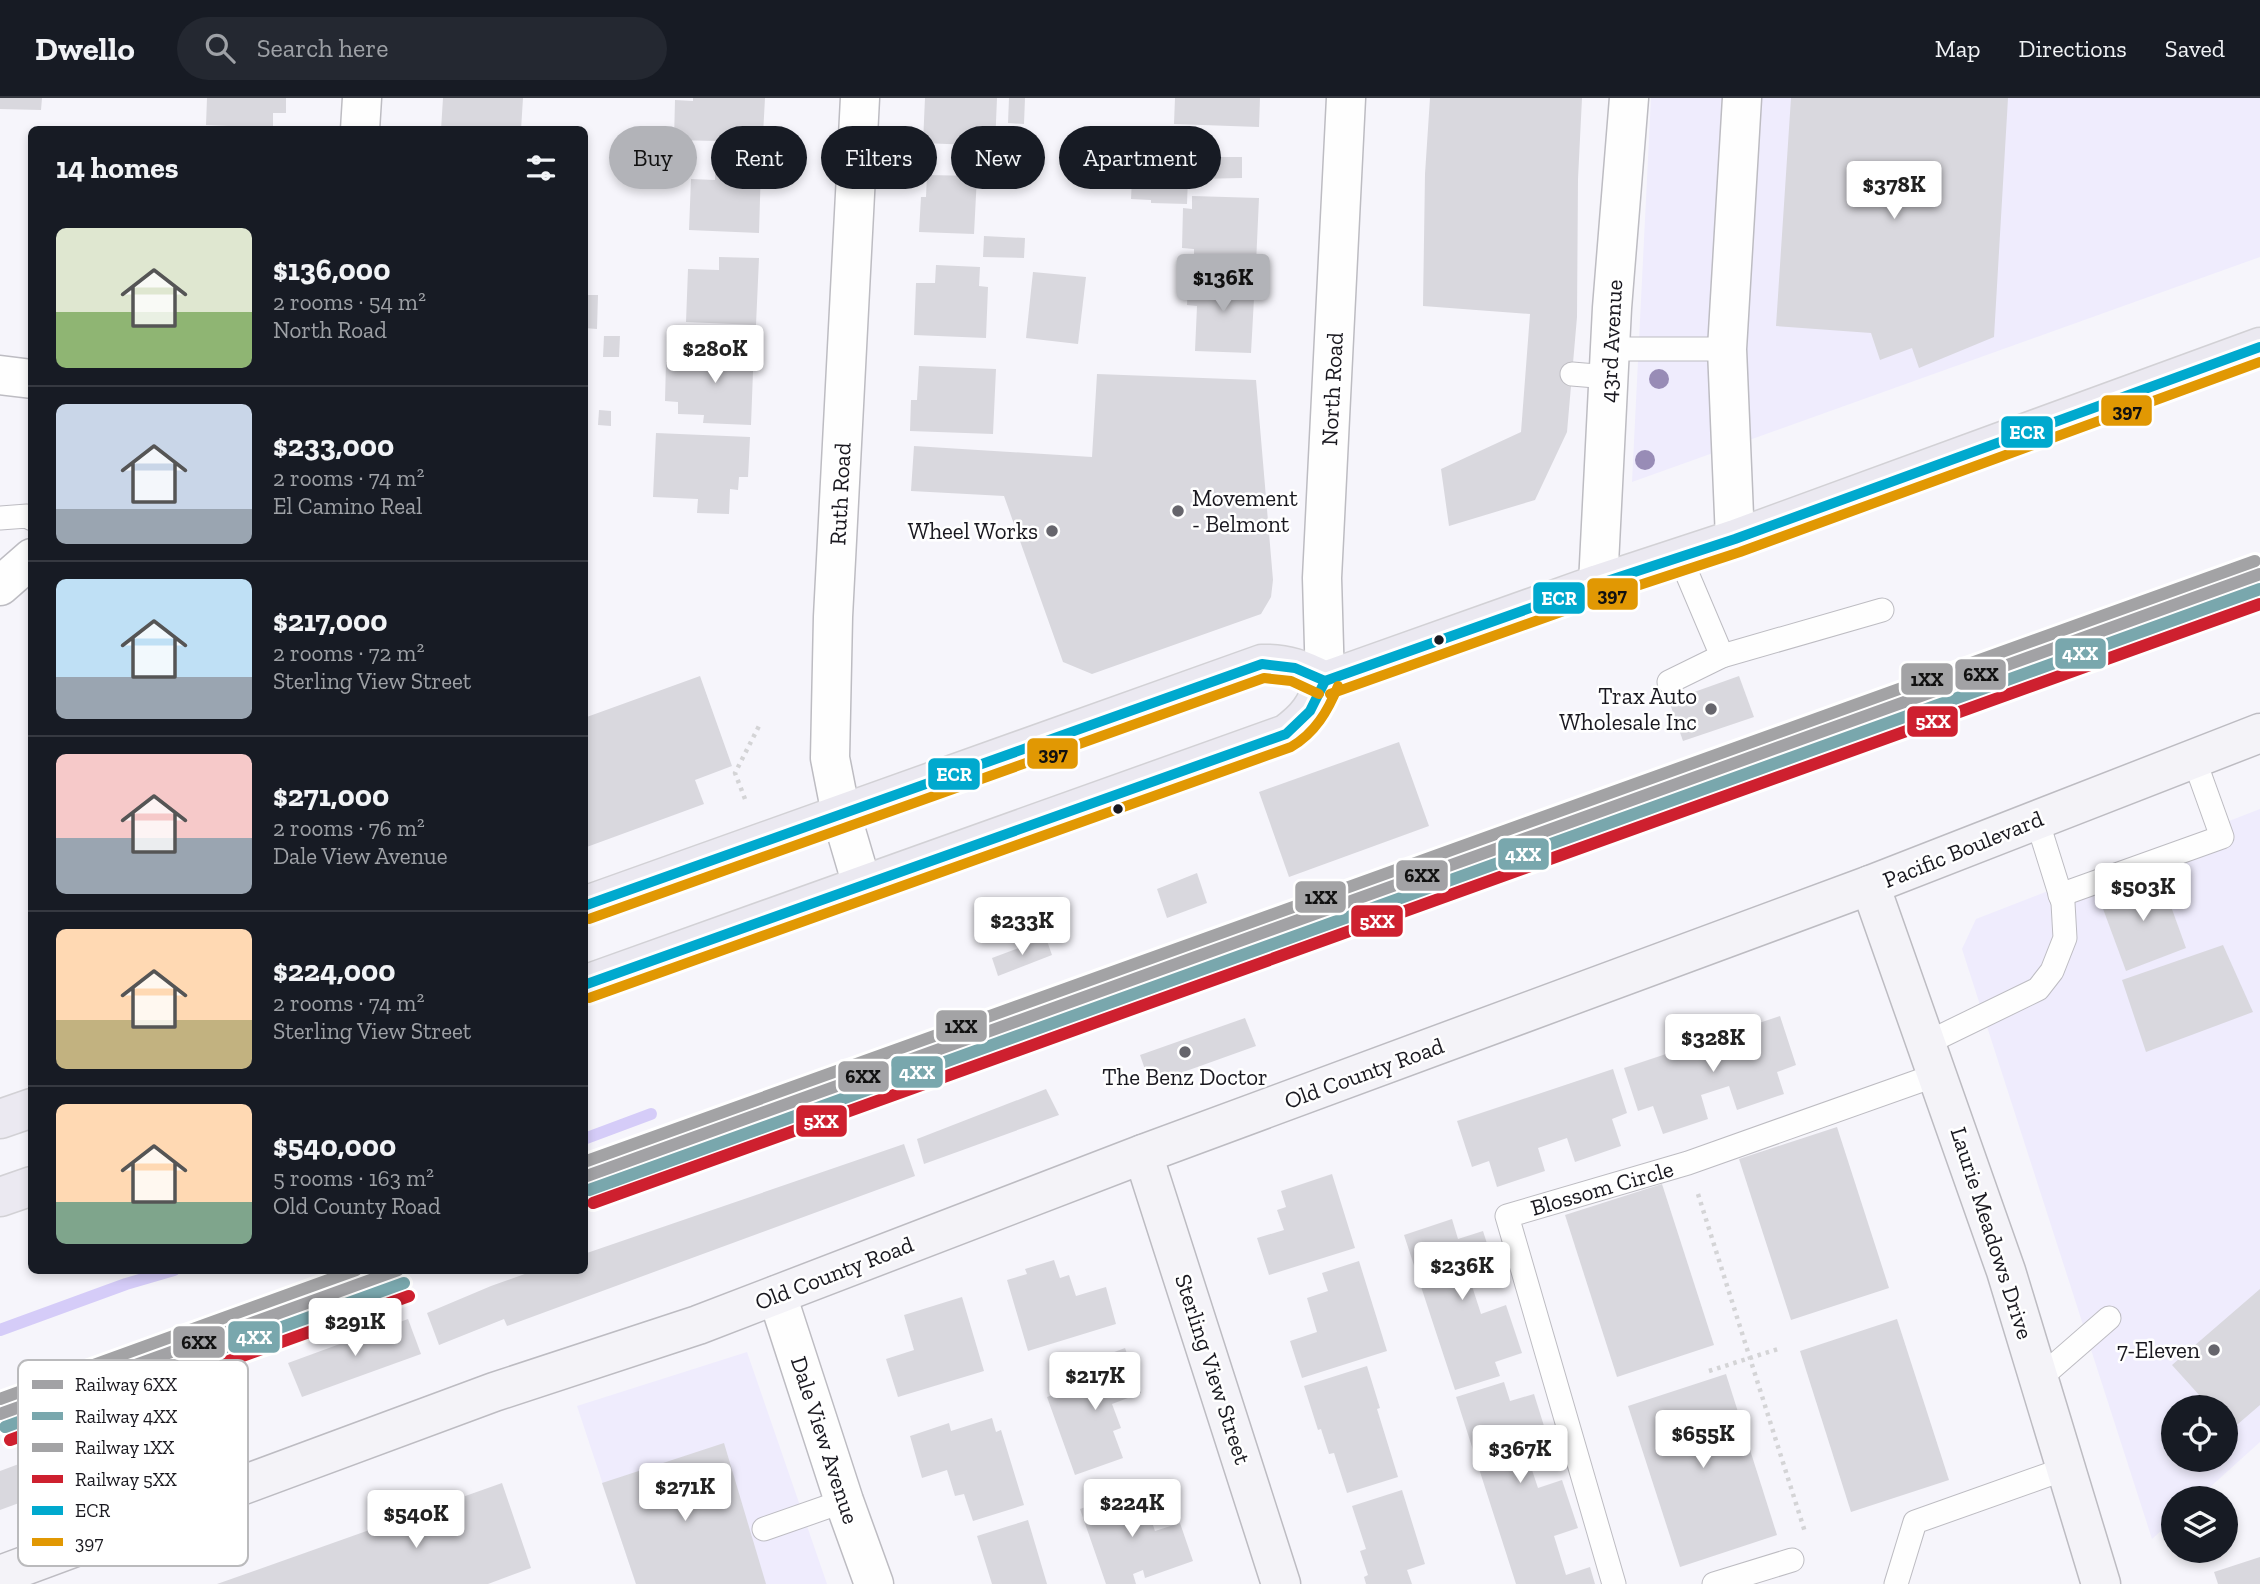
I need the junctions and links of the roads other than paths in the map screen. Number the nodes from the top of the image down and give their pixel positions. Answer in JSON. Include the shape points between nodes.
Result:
{"nodes":[{"id":1,"x":362,"y":98,"type":"edge"},
{"id":2,"x":860,"y":98,"type":"edge"},
{"id":3,"x":1346,"y":98,"type":"edge"},
{"id":4,"x":1629,"y":98,"type":"edge"},
{"id":5,"x":1742,"y":98,"type":"edge"},
{"id":6,"x":360,"y":126,"type":"edge"},
{"id":7,"x":2260,"y":347,"type":"edge"},
{"id":8,"x":1727,"y":349,"type":"junction"},
{"id":9,"x":1597,"y":367,"type":"junction"},
{"id":10,"x":0,"y":375,"type":"edge"},
{"id":11,"x":28,"y":378,"type":"edge"},
{"id":12,"x":28,"y":517,"type":"edge"},
{"id":13,"x":0,"y":518,"type":"edge"},
{"id":14,"x":1735,"y":539,"type":"junction"},
{"id":15,"x":1679,"y":557,"type":"junction"},
{"id":16,"x":28,"y":562,"type":"edge"},
{"id":17,"x":1598,"y":584,"type":"junction"},
{"id":18,"x":0,"y":586,"type":"edge"},
{"id":19,"x":1882,"y":610,"type":"dead end"},
{"id":20,"x":1722,"y":656,"type":"junction"},
{"id":21,"x":1325,"y":681,"type":"junction"},
{"id":22,"x":1669,"y":682,"type":"dead end"},
{"id":23,"x":2260,"y":733,"type":"edge"},
{"id":24,"x":2194,"y":759,"type":"junction"},
{"id":25,"x":841,"y":814,"type":"junction"},
{"id":26,"x":2037,"y":820,"type":"junction"},
{"id":27,"x":862,"y":886,"type":"junction"},
{"id":28,"x":1871,"y":886,"type":"junction"},
{"id":29,"x":2060,"y":895,"type":"junction"},
{"id":30,"x":588,"y":905,"type":"edge"},
{"id":31,"x":1665,"y":962,"type":"joint"},
{"id":32,"x":588,"y":984,"type":"edge"},
{"id":33,"x":1933,"y":1058,"type":"junction"},
{"id":34,"x":28,"y":1109,"type":"edge"},
{"id":35,"x":0,"y":1119,"type":"edge"},
{"id":36,"x":1143,"y":1154,"type":"junction"},
{"id":37,"x":28,"y":1187,"type":"edge"},
{"id":38,"x":0,"y":1197,"type":"edge"},
{"id":39,"x":777,"y":1295,"type":"junction"},
{"id":40,"x":2109,"y":1318,"type":"dead end"},
{"id":41,"x":2040,"y":1378,"type":"junction"},
{"id":42,"x":2067,"y":1468,"type":"junction"},
{"id":43,"x":248,"y":1484,"type":"edge"},
{"id":44,"x":844,"y":1501,"type":"junction"},
{"id":45,"x":764,"y":1529,"type":"dead end"},
{"id":46,"x":1792,"y":1560,"type":"dead end"},
{"id":47,"x":27,"y":1566,"type":"edge"},
{"id":48,"x":0,"y":1576,"type":"edge"},
{"id":49,"x":870,"y":1583,"type":"edge"},
{"id":50,"x":1281,"y":1584,"type":"edge"},
{"id":51,"x":1614,"y":1584,"type":"edge"},
{"id":52,"x":1714,"y":1584,"type":"edge"},
{"id":53,"x":1896,"y":1584,"type":"edge"},
{"id":54,"x":2101,"y":1584,"type":"edge"}],
"edges":[{"from":1,"to":6,"type":"street"},
{"from":2,"to":25,"type":"street","name":"Ruth Road","via":[[831,669],[830,758]]},
{"from":3,"to":21,"type":"street","name":"North Road","via":[[1322,586]]},
{"from":4,"to":9,"type":"street","name":"43rd Avenue"},
{"from":5,"to":8,"type":"street"},
{"from":7,"to":14,"type":"main road"},
{"from":8,"to":9,"type":"lane"},
{"from":8,"to":14,"type":"street"},
{"from":9,"to":17,"type":"street","name":"43rd Avenue"},
{"from":10,"to":11,"type":"street"},
{"from":12,"to":13,"type":"lane"},
{"from":14,"to":15,"type":"main road"},
{"from":15,"to":17,"type":"main road"},
{"from":15,"to":20,"type":"lane"},
{"from":16,"to":18,"type":"street"},
{"from":17,"to":21,"type":"main road"},
{"from":19,"to":20,"type":"lane"},
{"from":20,"to":22,"type":"lane"},
{"from":21,"to":25,"type":"main road","via":[[1283,663],[1262,664]]},
{"from":21,"to":27,"type":"main road","via":[[1305,720],[1286,734]]},
{"from":23,"to":24,"type":"street","name":"Pacific Boulevard"},
{"from":24,"to":26,"type":"street","name":"Pacific Boulevard"},
{"from":24,"to":29,"type":"lane","via":[[2222,837]]},
{"from":25,"to":27,"type":"street","name":"Ruth Road"},
{"from":25,"to":30,"type":"main road"},
{"from":26,"to":28,"type":"street","name":"Pacific Boulevard"},
{"from":26,"to":29,"type":"lane","name":"Blossom Circle"},
{"from":27,"to":32,"type":"main road"},
{"from":28,"to":31,"type":"street","name":"Pacific Boulevard"},
{"from":28,"to":33,"type":"street","name":"Laurie Meadows Drive"},
{"from":29,"to":33,"type":"lane","name":"Blossom Circle","via":[[2065,938],[2052,971],[2038,989]]},
{"from":31,"to":36,"type":"street","name":"Old County Road"},
{"from":33,"to":41,"type":"street","name":"Laurie Meadows Drive"},
{"from":33,"to":51,"type":"lane","name":"Blossom Circle","via":[[1688,1163],[1507,1216]]},
{"from":34,"to":35,"type":"main road"},
{"from":36,"to":39,"type":"street","name":"Old County Road"},
{"from":36,"to":50,"type":"street","name":"Sterling View Street"},
{"from":37,"to":38,"type":"main road"},
{"from":39,"to":43,"type":"street","name":"Old County Road"},
{"from":39,"to":44,"type":"street","name":"Dale View Avenue"},
{"from":40,"to":41,"type":"lane"},
{"from":41,"to":42,"type":"street","name":"Laurie Meadows Drive"},
{"from":42,"to":53,"type":"lane","via":[[1915,1522]]},
{"from":42,"to":54,"type":"street","name":"Laurie Meadows Drive"},
{"from":44,"to":45,"type":"lane"},
{"from":44,"to":49,"type":"street","name":"Dale View Avenue"},
{"from":46,"to":52,"type":"lane"},
{"from":47,"to":48,"type":"street","name":"Old County Road"}]}
